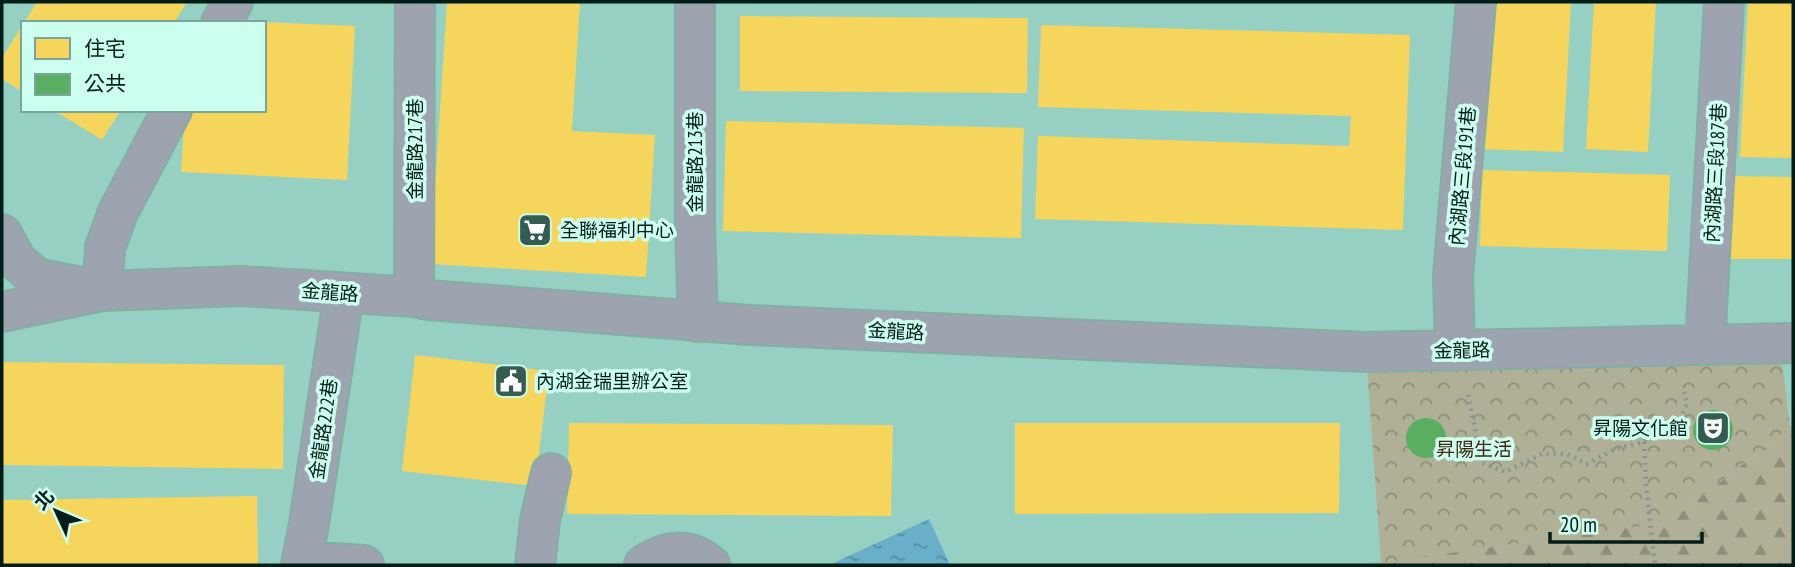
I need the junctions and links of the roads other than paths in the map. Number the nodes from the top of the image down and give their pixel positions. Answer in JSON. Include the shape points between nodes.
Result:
{"nodes":[{"id":1,"x":233,"y":2,"type":"edge"},
{"id":2,"x":415,"y":2,"type":"edge"},
{"id":3,"x":695,"y":2,"type":"edge"},
{"id":4,"x":1476,"y":2,"type":"edge"},
{"id":5,"x":1724,"y":2,"type":"edge"},
{"id":6,"x":222,"y":21,"type":"edge"},
{"id":7,"x":171,"y":112,"type":"edge"},
{"id":8,"x":2,"y":234,"type":"edge"},
{"id":9,"x":102,"y":291,"type":"junction"},
{"id":10,"x":344,"y":293,"type":"junction"},
{"id":11,"x":414,"y":297,"type":"junction"},
{"id":12,"x":2,"y":312,"type":"edge"},
{"id":13,"x":698,"y":322,"type":"junction"},
{"id":14,"x":1793,"y":343,"type":"edge"},
{"id":15,"x":1690,"y":346,"type":"junction"},
{"id":16,"x":1455,"y":351,"type":"junction"},
{"id":17,"x":551,"y":472,"type":"dead end"},
{"id":18,"x":302,"y":563,"type":"edge"},
{"id":19,"x":364,"y":565,"type":"edge"},
{"id":20,"x":535,"y":565,"type":"edge"},
{"id":21,"x":644,"y":565,"type":"edge"},
{"id":22,"x":710,"y":565,"type":"edge"}],
"edges":[{"from":1,"to":6,"type":"street"},
{"from":2,"to":11,"type":"street","name":"金龍路217巷"},
{"from":3,"to":13,"type":"street","name":"金龍路213巷"},
{"from":4,"to":16,"type":"street","name":"內湖路三段191巷","via":[[1453,276]]},
{"from":5,"to":15,"type":"street","name":"內湖路三段187巷"},
{"from":7,"to":9,"type":"street","via":[[118,212],[105,248]]},
{"from":8,"to":9,"type":"street","via":[[16,260],[36,278]]},
{"from":9,"to":10,"type":"street","name":"金龍路","via":[[241,286]]},
{"from":9,"to":12,"type":"street","name":"金龍路"},
{"from":10,"to":11,"type":"street","name":"金龍路"},
{"from":10,"to":18,"type":"street","name":"金龍路222巷"},
{"from":11,"to":13,"type":"street","name":"金龍路"},
{"from":13,"to":16,"type":"street","name":"金龍路","via":[[1352,352]]},
{"from":14,"to":15,"type":"street","name":"金龍路"},
{"from":15,"to":16,"type":"street","name":"金龍路"},
{"from":17,"to":20,"type":"street"},
{"from":18,"to":19,"type":"street"},
{"from":21,"to":22,"type":"street","via":[[671,552]]}]}
